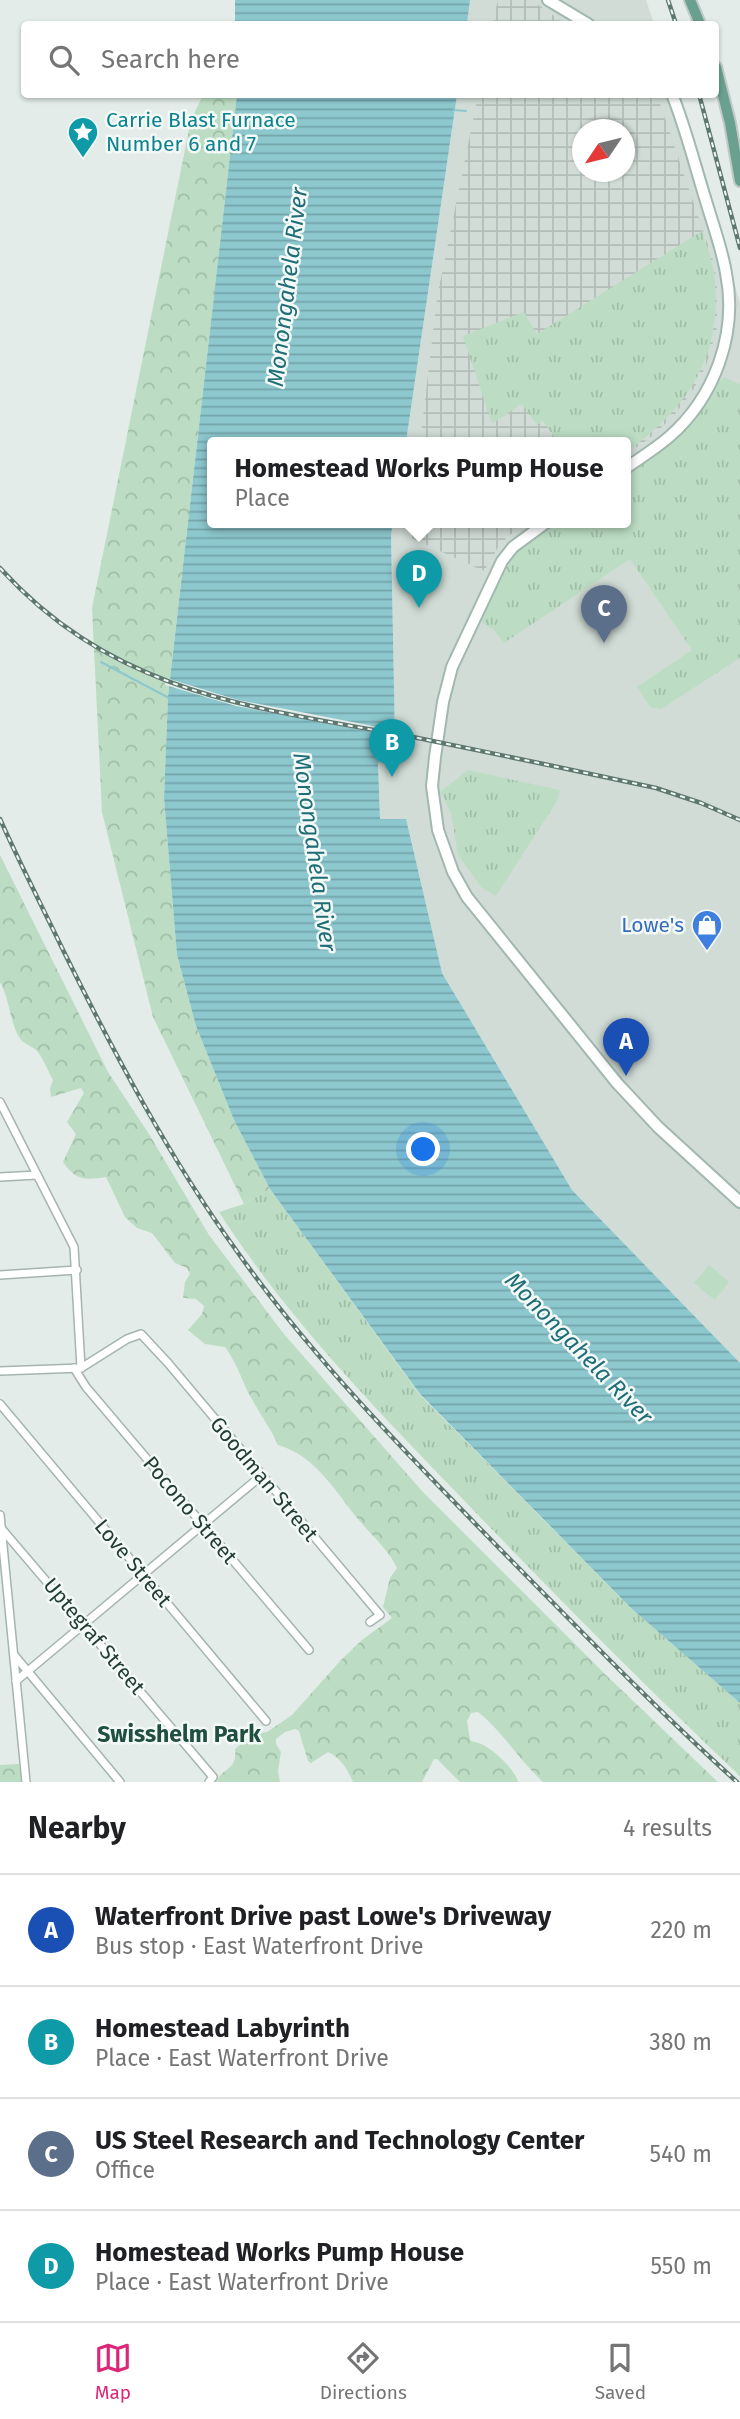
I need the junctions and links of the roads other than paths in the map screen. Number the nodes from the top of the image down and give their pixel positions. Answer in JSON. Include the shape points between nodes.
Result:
{"nodes":[{"id":1,"x":548,"y":0,"type":"edge"},
{"id":2,"x":690,"y":0,"type":"edge"},
{"id":3,"x":583,"y":21,"type":"edge"},
{"id":4,"x":698,"y":21,"type":"edge"},
{"id":5,"x":719,"y":76,"type":"edge"},
{"id":6,"x":673,"y":98,"type":"edge"},
{"id":7,"x":735,"y":122,"type":"edge"},
{"id":8,"x":740,"y":181,"type":"edge"},
{"id":9,"x":631,"y":464,"type":"edge"},
{"id":10,"x":539,"y":528,"type":"edge"},
{"id":11,"x":0,"y":1102,"type":"edge"},
{"id":12,"x":37,"y":1175,"type":"junction"},
{"id":13,"x":0,"y":1177,"type":"edge"},
{"id":14,"x":740,"y":1202,"type":"edge"},
{"id":15,"x":77,"y":1270,"type":"junction"},
{"id":16,"x":0,"y":1275,"type":"edge"},
{"id":17,"x":78,"y":1368,"type":"junction"},
{"id":18,"x":0,"y":1371,"type":"edge"},
{"id":19,"x":0,"y":1404,"type":"edge"},
{"id":20,"x":261,"y":1476,"type":"junction"},
{"id":21,"x":0,"y":1515,"type":"edge"},
{"id":22,"x":202,"y":1525,"type":"junction"},
{"id":23,"x":1,"y":1528,"type":"edge"},
{"id":24,"x":143,"y":1575,"type":"junction"},
{"id":25,"x":370,"y":1622,"type":"dead end"},
{"id":26,"x":85,"y":1623,"type":"junction"},
{"id":27,"x":309,"y":1650,"type":"dead end"},
{"id":28,"x":15,"y":1656,"type":"junction"},
{"id":29,"x":26,"y":1672,"type":"junction"},
{"id":30,"x":16,"y":1681,"type":"junction"},
{"id":31,"x":266,"y":1721,"type":"dead end"},
{"id":32,"x":211,"y":1780,"type":"edge"},
{"id":33,"x":26,"y":1782,"type":"edge"},
{"id":34,"x":120,"y":1782,"type":"edge"}],
"edges":[{"from":1,"to":3,"type":"street"},
{"from":2,"to":4,"type":"main road"},
{"from":5,"to":7,"type":"main road"},
{"from":6,"to":9,"type":"street","via":[[724,260],[728,323],[723,352],[701,401],[670,436]]},
{"from":7,"to":8,"type":"main road"},
{"from":10,"to":14,"type":"street","via":[[502,561],[452,667],[432,786],[438,830],[467,897],[596,1058],[658,1127]]},
{"from":11,"to":12,"type":"street"},
{"from":12,"to":13,"type":"street"},
{"from":12,"to":15,"type":"street","via":[[74,1247]]},
{"from":15,"to":16,"type":"street"},
{"from":15,"to":17,"type":"street"},
{"from":17,"to":18,"type":"street"},
{"from":17,"to":20,"type":"street","name":"Goodman Street","via":[[141,1334]]},
{"from":17,"to":22,"type":"street","name":"Pocono Street","via":[[86,1387]]},
{"from":19,"to":24,"type":"street","name":"Love Street"},
{"from":20,"to":22,"type":"street"},
{"from":20,"to":25,"type":"street","name":"Goodman Street","via":[[380,1615]]},
{"from":21,"to":23,"type":"street"},
{"from":22,"to":24,"type":"street"},
{"from":22,"to":27,"type":"street","name":"Pocono Street"},
{"from":23,"to":26,"type":"street","name":"Uptegraf Street"},
{"from":23,"to":28,"type":"street"},
{"from":24,"to":26,"type":"street"},
{"from":24,"to":31,"type":"street","name":"Love Street"},
{"from":26,"to":29,"type":"street"},
{"from":26,"to":32,"type":"street","name":"Uptegraf Street"},
{"from":28,"to":29,"type":"street"},
{"from":28,"to":30,"type":"street"},
{"from":29,"to":30,"type":"street"},
{"from":29,"to":34,"type":"street"},
{"from":30,"to":33,"type":"street"}]}
